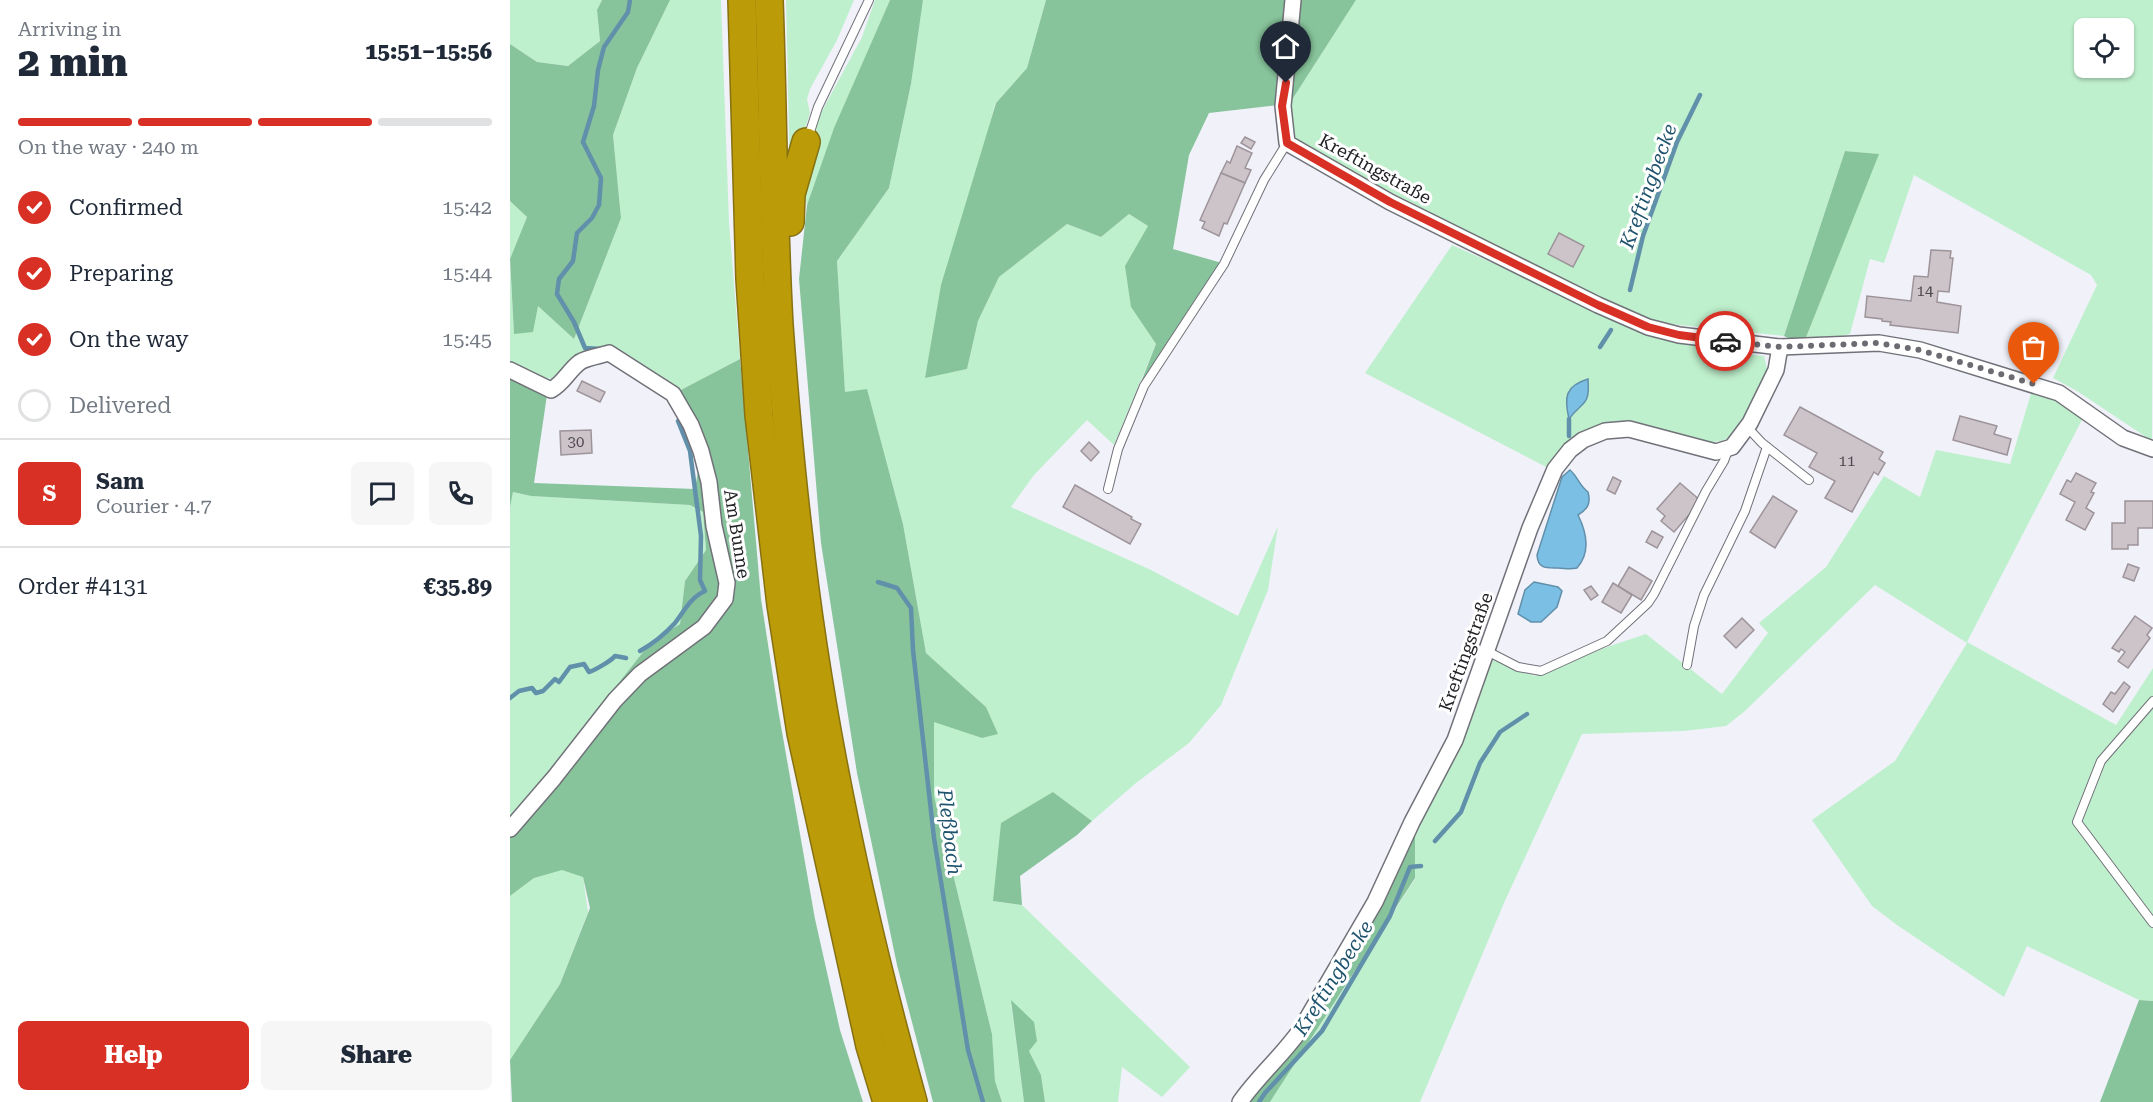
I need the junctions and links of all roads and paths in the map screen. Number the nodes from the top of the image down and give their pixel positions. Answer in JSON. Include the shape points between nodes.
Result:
{"nodes":[{"id":1,"x":741,"y":0,"type":"edge"},
{"id":2,"x":769,"y":0,"type":"edge"},
{"id":3,"x":869,"y":0,"type":"edge"},
{"id":4,"x":1293,"y":0,"type":"edge"},
{"id":5,"x":806,"y":142,"type":"joint"},
{"id":6,"x":1287,"y":143,"type":"junction"},
{"id":7,"x":779,"y":325,"type":"junction"},
{"id":8,"x":1780,"y":347,"type":"junction"},
{"id":9,"x":510,"y":370,"type":"edge"},
{"id":10,"x":1747,"y":427,"type":"junction"},
{"id":11,"x":1767,"y":447,"type":"junction"},
{"id":12,"x":1729,"y":448,"type":"junction"},
{"id":13,"x":2153,"y":449,"type":"edge"},
{"id":14,"x":1809,"y":480,"type":"dead end"},
{"id":15,"x":1108,"y":489,"type":"dead end"},
{"id":16,"x":1487,"y":651,"type":"junction"},
{"id":17,"x":1687,"y":665,"type":"dead end"},
{"id":18,"x":2153,"y":701,"type":"edge"},
{"id":19,"x":510,"y":829,"type":"edge"},
{"id":20,"x":2153,"y":923,"type":"edge"},
{"id":21,"x":887,"y":1102,"type":"edge"},
{"id":22,"x":913,"y":1102,"type":"edge"},
{"id":23,"x":1240,"y":1102,"type":"edge"}],
"edges":[{"from":1,"to":21,"type":"highway","via":[[759,415],[782,605],[801,733],[870,1046]]},
{"from":2,"to":7,"type":"highway"},
{"from":3,"to":5,"type":"lane","via":[[818,107]]},
{"from":4,"to":6,"type":"street","via":[[1282,106]]},
{"from":5,"to":7,"type":"highway","via":[[791,194]]},
{"from":6,"to":8,"type":"street","name":"Kreftingstraße","via":[[1390,202],[1648,327],[1679,335]]},
{"from":6,"to":15,"type":"lane","via":[[1264,180],[1224,264],[1144,386],[1118,449]]},
{"from":7,"to":22,"type":"highway","via":[[798,531],[831,750],[856,882]]},
{"from":8,"to":10,"type":"street","via":[[1776,370]]},
{"from":8,"to":13,"type":"street","name":"Kreftingstraße","via":[[1878,343],[1920,350],[2059,393],[2123,438]]},
{"from":9,"to":19,"type":"street","name":"Am Bunne","via":[[551,390],[582,360],[609,353],[673,394],[701,451],[727,583],[725,599],[704,627],[640,674],[615,700]]},
{"from":10,"to":11,"type":"lane"},
{"from":10,"to":12,"type":"street"},
{"from":11,"to":14,"type":"lane"},
{"from":11,"to":17,"type":"lane","via":[[1745,511],[1704,595]]},
{"from":12,"to":16,"type":"lane","via":[[1648,603],[1619,632],[1541,671],[1518,667]]},
{"from":12,"to":16,"type":"street","name":"Kreftingstraße","via":[[1716,452],[1629,429],[1605,431],[1570,450],[1555,469],[1530,528]]},
{"from":16,"to":23,"type":"street","name":"Kreftingstraße","via":[[1455,740],[1375,902],[1292,1042]]},
{"from":18,"to":20,"type":"lane","via":[[2101,761],[2077,822]]}]}
